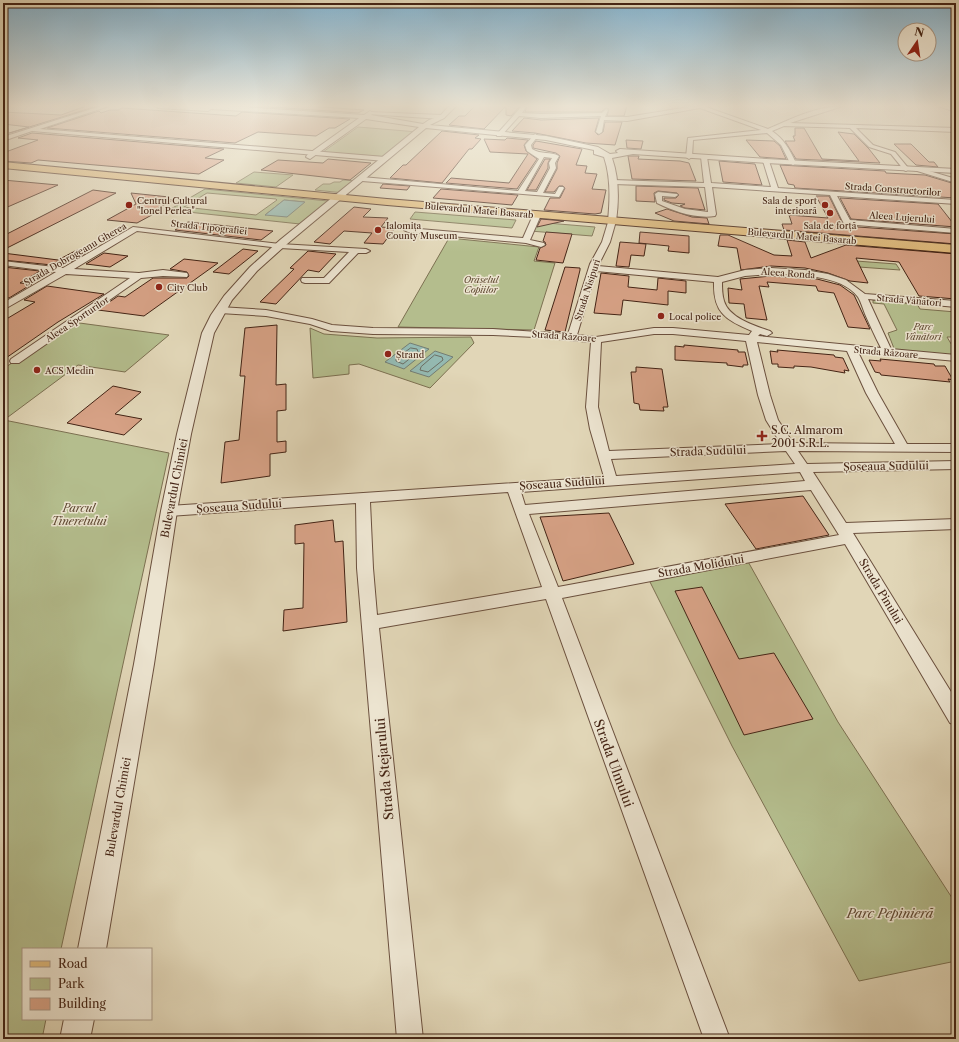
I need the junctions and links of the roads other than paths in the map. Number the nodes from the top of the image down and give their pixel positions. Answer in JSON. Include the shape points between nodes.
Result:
{"nodes":[{"id":1,"x":309,"y":155,"type":"edge"},
{"id":2,"x":313,"y":155,"type":"joint"},
{"id":3,"x":389,"y":155,"type":"edge"},
{"id":4,"x":538,"y":155,"type":"edge"},
{"id":5,"x":543,"y":155,"type":"edge"},
{"id":6,"x":604,"y":155,"type":"edge"},
{"id":7,"x":618,"y":155,"type":"edge"},
{"id":8,"x":663,"y":155,"type":"edge"},
{"id":9,"x":789,"y":155,"type":"edge"},
{"id":10,"x":894,"y":155,"type":"edge"},
{"id":11,"x":608,"y":156,"type":"junction"},
{"id":12,"x":690,"y":156,"type":"joint"},
{"id":13,"x":704,"y":158,"type":"junction"},
{"id":14,"x":384,"y":159,"type":"junction"},
{"id":15,"x":766,"y":161,"type":"junction"},
{"id":16,"x":793,"y":163,"type":"junction"},
{"id":17,"x":3,"y":164,"type":"edge"},
{"id":18,"x":906,"y":169,"type":"junction"},
{"id":19,"x":916,"y":169,"type":"junction"},
{"id":20,"x":956,"y":171,"type":"edge"},
{"id":21,"x":362,"y":178,"type":"junction"},
{"id":22,"x":956,"y":181,"type":"edge"},
{"id":23,"x":613,"y":182,"type":"junction"},
{"id":24,"x":707,"y":185,"type":"junction"},
{"id":25,"x":561,"y":188,"type":"dead end"},
{"id":26,"x":774,"y":189,"type":"junction"},
{"id":27,"x":520,"y":193,"type":"junction"},
{"id":28,"x":832,"y":193,"type":"junction"},
{"id":29,"x":539,"y":194,"type":"junction"},
{"id":30,"x":675,"y":195,"type":"dead end"},
{"id":31,"x":339,"y":197,"type":"junction"},
{"id":32,"x":956,"y":202,"type":"edge"},
{"id":33,"x":537,"y":215,"type":"junction"},
{"id":34,"x":612,"y":221,"type":"junction"},
{"id":35,"x":136,"y":229,"type":"joint"},
{"id":36,"x":408,"y":230,"type":"dead end"},
{"id":37,"x":956,"y":231,"type":"edge"},
{"id":38,"x":526,"y":241,"type":"junction"},
{"id":39,"x":541,"y":245,"type":"dead end"},
{"id":40,"x":280,"y":246,"type":"junction"},
{"id":41,"x":956,"y":249,"type":"edge"},
{"id":42,"x":356,"y":250,"type":"junction"},
{"id":43,"x":366,"y":251,"type":"dead end"},
{"id":44,"x":3,"y":263,"type":"edge"},
{"id":45,"x":593,"y":268,"type":"junction"},
{"id":46,"x":66,"y":271,"type":"junction"},
{"id":47,"x":184,"y":275,"type":"dead end"},
{"id":48,"x":139,"y":276,"type":"junction"},
{"id":49,"x":305,"y":280,"type":"dead end"},
{"id":50,"x":718,"y":280,"type":"junction"},
{"id":51,"x":862,"y":296,"type":"junction"},
{"id":52,"x":956,"y":304,"type":"edge"},
{"id":53,"x":3,"y":307,"type":"edge"},
{"id":54,"x":220,"y":310,"type":"junction"},
{"id":55,"x":878,"y":332,"type":"junction"},
{"id":56,"x":754,"y":335,"type":"junction"},
{"id":57,"x":572,"y":337,"type":"junction"},
{"id":58,"x":596,"y":340,"type":"junction"},
{"id":59,"x":851,"y":348,"type":"junction"},
{"id":60,"x":888,"y":352,"type":"junction"},
{"id":61,"x":955,"y":360,"type":"edge"},
{"id":62,"x":15,"y":361,"type":"dead end"},
{"id":63,"x":790,"y":447,"type":"junction"},
{"id":64,"x":903,"y":447,"type":"junction"},
{"id":65,"x":956,"y":448,"type":"edge"},
{"id":66,"x":604,"y":455,"type":"junction"},
{"id":67,"x":956,"y":465,"type":"edge"},
{"id":68,"x":803,"y":468,"type":"junction"},
{"id":69,"x":611,"y":480,"type":"junction"},
{"id":70,"x":815,"y":485,"type":"junction"},
{"id":71,"x":513,"y":487,"type":"junction"},
{"id":72,"x":363,"y":498,"type":"junction"},
{"id":73,"x":520,"y":510,"type":"junction"},
{"id":74,"x":169,"y":511,"type":"junction"},
{"id":75,"x":956,"y":524,"type":"edge"},
{"id":76,"x":846,"y":533,"type":"junction"},
{"id":77,"x":551,"y":593,"type":"junction"},
{"id":78,"x":371,"y":623,"type":"junction"},
{"id":79,"x":956,"y":717,"type":"edge"},
{"id":80,"x":92,"y":948,"type":"edge"},
{"id":81,"x":79,"y":1020,"type":"edge"},
{"id":82,"x":75,"y":1039,"type":"edge"},
{"id":83,"x":410,"y":1039,"type":"edge"},
{"id":84,"x":716,"y":1039,"type":"edge"}],
"edges":[{"from":1,"to":2,"type":"street"},
{"from":2,"to":14,"type":"street"},
{"from":3,"to":14,"type":"street","name":"Bulevardul Chimiei"},
{"from":4,"to":27,"type":"street","via":[[542,158]]},
{"from":5,"to":29,"type":"street","via":[[556,156],[552,163],[553,168]]},
{"from":6,"to":11,"type":"street"},
{"from":7,"to":11,"type":"street"},
{"from":8,"to":12,"type":"street"},
{"from":9,"to":16,"type":"street"},
{"from":10,"to":18,"type":"street"},
{"from":11,"to":23,"type":"street"},
{"from":12,"to":13,"type":"street"},
{"from":13,"to":15,"type":"street"},
{"from":13,"to":24,"type":"street"},
{"from":14,"to":21,"type":"street","name":"Bulevardul Chimiei"},
{"from":15,"to":16,"type":"street"},
{"from":15,"to":26,"type":"street"},
{"from":16,"to":18,"type":"street"},
{"from":17,"to":31,"type":"main road","name":"Bulevardul Matei Basarab"},
{"from":18,"to":19,"type":"street"},
{"from":19,"to":20,"type":"street"},
{"from":19,"to":22,"type":"street"},
{"from":21,"to":27,"type":"street"},
{"from":21,"to":31,"type":"street","name":"Bulevardul Chimiei"},
{"from":23,"to":24,"type":"street","name":"Strada Constructorilor"},
{"from":23,"to":34,"type":"street"},
{"from":24,"to":26,"type":"street","name":"Strada Constructorilor"},
{"from":24,"to":30,"type":"street","via":[[712,214],[674,209],[659,202],[658,194]]},
{"from":25,"to":29,"type":"street","via":[[557,196]]},
{"from":26,"to":28,"type":"street","name":"Strada Constructorilor"},
{"from":27,"to":29,"type":"street"},
{"from":28,"to":32,"type":"street","name":"Strada Constructorilor"},
{"from":28,"to":37,"type":"street","name":"Aleea Lujerului","via":[[848,222]]},
{"from":31,"to":33,"type":"main road","name":"Bulevardul Matei Basarab"},
{"from":31,"to":40,"type":"street","name":"Bulevardul Chimiei"},
{"from":33,"to":34,"type":"main road","name":"Bulevardul Matei Basarab"},
{"from":33,"to":38,"type":"street"},
{"from":34,"to":41,"type":"main road","name":"Bulevardul Matei Basarab"},
{"from":34,"to":45,"type":"street","name":"Strada Nisipuri","via":[[606,242]]},
{"from":35,"to":40,"type":"street","name":"Strada Tipografiei"},
{"from":35,"to":46,"type":"street","name":"Strada Dobrogeanu Gherea"},
{"from":36,"to":38,"type":"street"},
{"from":38,"to":39,"type":"street"},
{"from":40,"to":42,"type":"street","name":"Strada Tipografiei"},
{"from":40,"to":54,"type":"street","name":"Bulevardul Chimiei","via":[[250,272]]},
{"from":42,"to":43,"type":"street","name":"Strada Tipografiei"},
{"from":42,"to":49,"type":"street","via":[[326,281]]},
{"from":44,"to":46,"type":"street","name":"Aleea Sporturilor"},
{"from":45,"to":50,"type":"street","name":"Aleea Ronda"},
{"from":45,"to":57,"type":"street","name":"Strada Nisipuri"},
{"from":46,"to":48,"type":"street","name":"Aleea Sporturilor"},
{"from":46,"to":53,"type":"street","name":"Strada Dobrogeanu Gherea"},
{"from":47,"to":48,"type":"street","name":"Aleea Sporturilor","via":[[163,273]]},
{"from":48,"to":62,"type":"street","name":"Aleea Sporturilor"},
{"from":50,"to":51,"type":"street","name":"Aleea Ronda","via":[[745,273],[805,273],[843,282]]},
{"from":50,"to":56,"type":"street","via":[[721,306]]},
{"from":51,"to":52,"type":"street","name":"Strada Vânători"},
{"from":51,"to":55,"type":"street","name":"Aleea Ronda"},
{"from":54,"to":57,"type":"street","name":"Strada Răzoare","via":[[266,313],[331,328],[493,332]]},
{"from":54,"to":74,"type":"street","name":"Bulevardul Chimiei","via":[[208,333]]},
{"from":55,"to":56,"type":"street","via":[[872,338],[846,343]]},
{"from":55,"to":60,"type":"street","name":"Aleea Ronda"},
{"from":56,"to":58,"type":"street","name":"Strada Răzoare","via":[[672,331]]},
{"from":56,"to":59,"type":"street","name":"Strada Răzoare"},
{"from":56,"to":63,"type":"street","name":"Strada Pinului","via":[[764,395],[772,420]]},
{"from":57,"to":58,"type":"street","name":"Strada Răzoare"},
{"from":58,"to":66,"type":"street","via":[[592,407]]},
{"from":59,"to":60,"type":"street","name":"Strada Răzoare"},
{"from":59,"to":64,"type":"street","via":[[872,393]]},
{"from":60,"to":61,"type":"street","name":"Strada Răzoare"},
{"from":63,"to":64,"type":"street","name":"Strada Sudului"},
{"from":63,"to":66,"type":"street","name":"Strada Sudului"},
{"from":63,"to":68,"type":"street","name":"Strada Pinului"},
{"from":64,"to":65,"type":"street","name":"Strada Sudului"},
{"from":66,"to":69,"type":"street"},
{"from":67,"to":68,"type":"street","name":"Șoseaua Sudului"},
{"from":68,"to":69,"type":"street","name":"Șoseaua Sudului"},
{"from":68,"to":70,"type":"street","name":"Strada Pinului"},
{"from":69,"to":71,"type":"street","name":"Șoseaua Sudului"},
{"from":70,"to":73,"type":"street"},
{"from":70,"to":76,"type":"street","name":"Strada Pinului"},
{"from":71,"to":72,"type":"street","name":"Șoseaua Sudului"},
{"from":71,"to":73,"type":"street","name":"Strada Ulmului"},
{"from":72,"to":74,"type":"street","name":"Șoseaua Sudului"},
{"from":72,"to":78,"type":"street","name":"Strada Stejarului","via":[[365,568]]},
{"from":73,"to":77,"type":"street","name":"Strada Ulmului"},
{"from":74,"to":80,"type":"street","name":"Bulevardul Chimiei"},
{"from":75,"to":76,"type":"street","name":"Strada Molidului"},
{"from":76,"to":77,"type":"street","name":"Strada Molidului"},
{"from":76,"to":79,"type":"street","name":"Strada Pinului"},
{"from":77,"to":78,"type":"street","name":"Strada Molidului"},
{"from":77,"to":84,"type":"street","name":"Strada Ulmului"},
{"from":78,"to":83,"type":"street","name":"Strada Stejarului"},
{"from":81,"to":82,"type":"street"}]}
